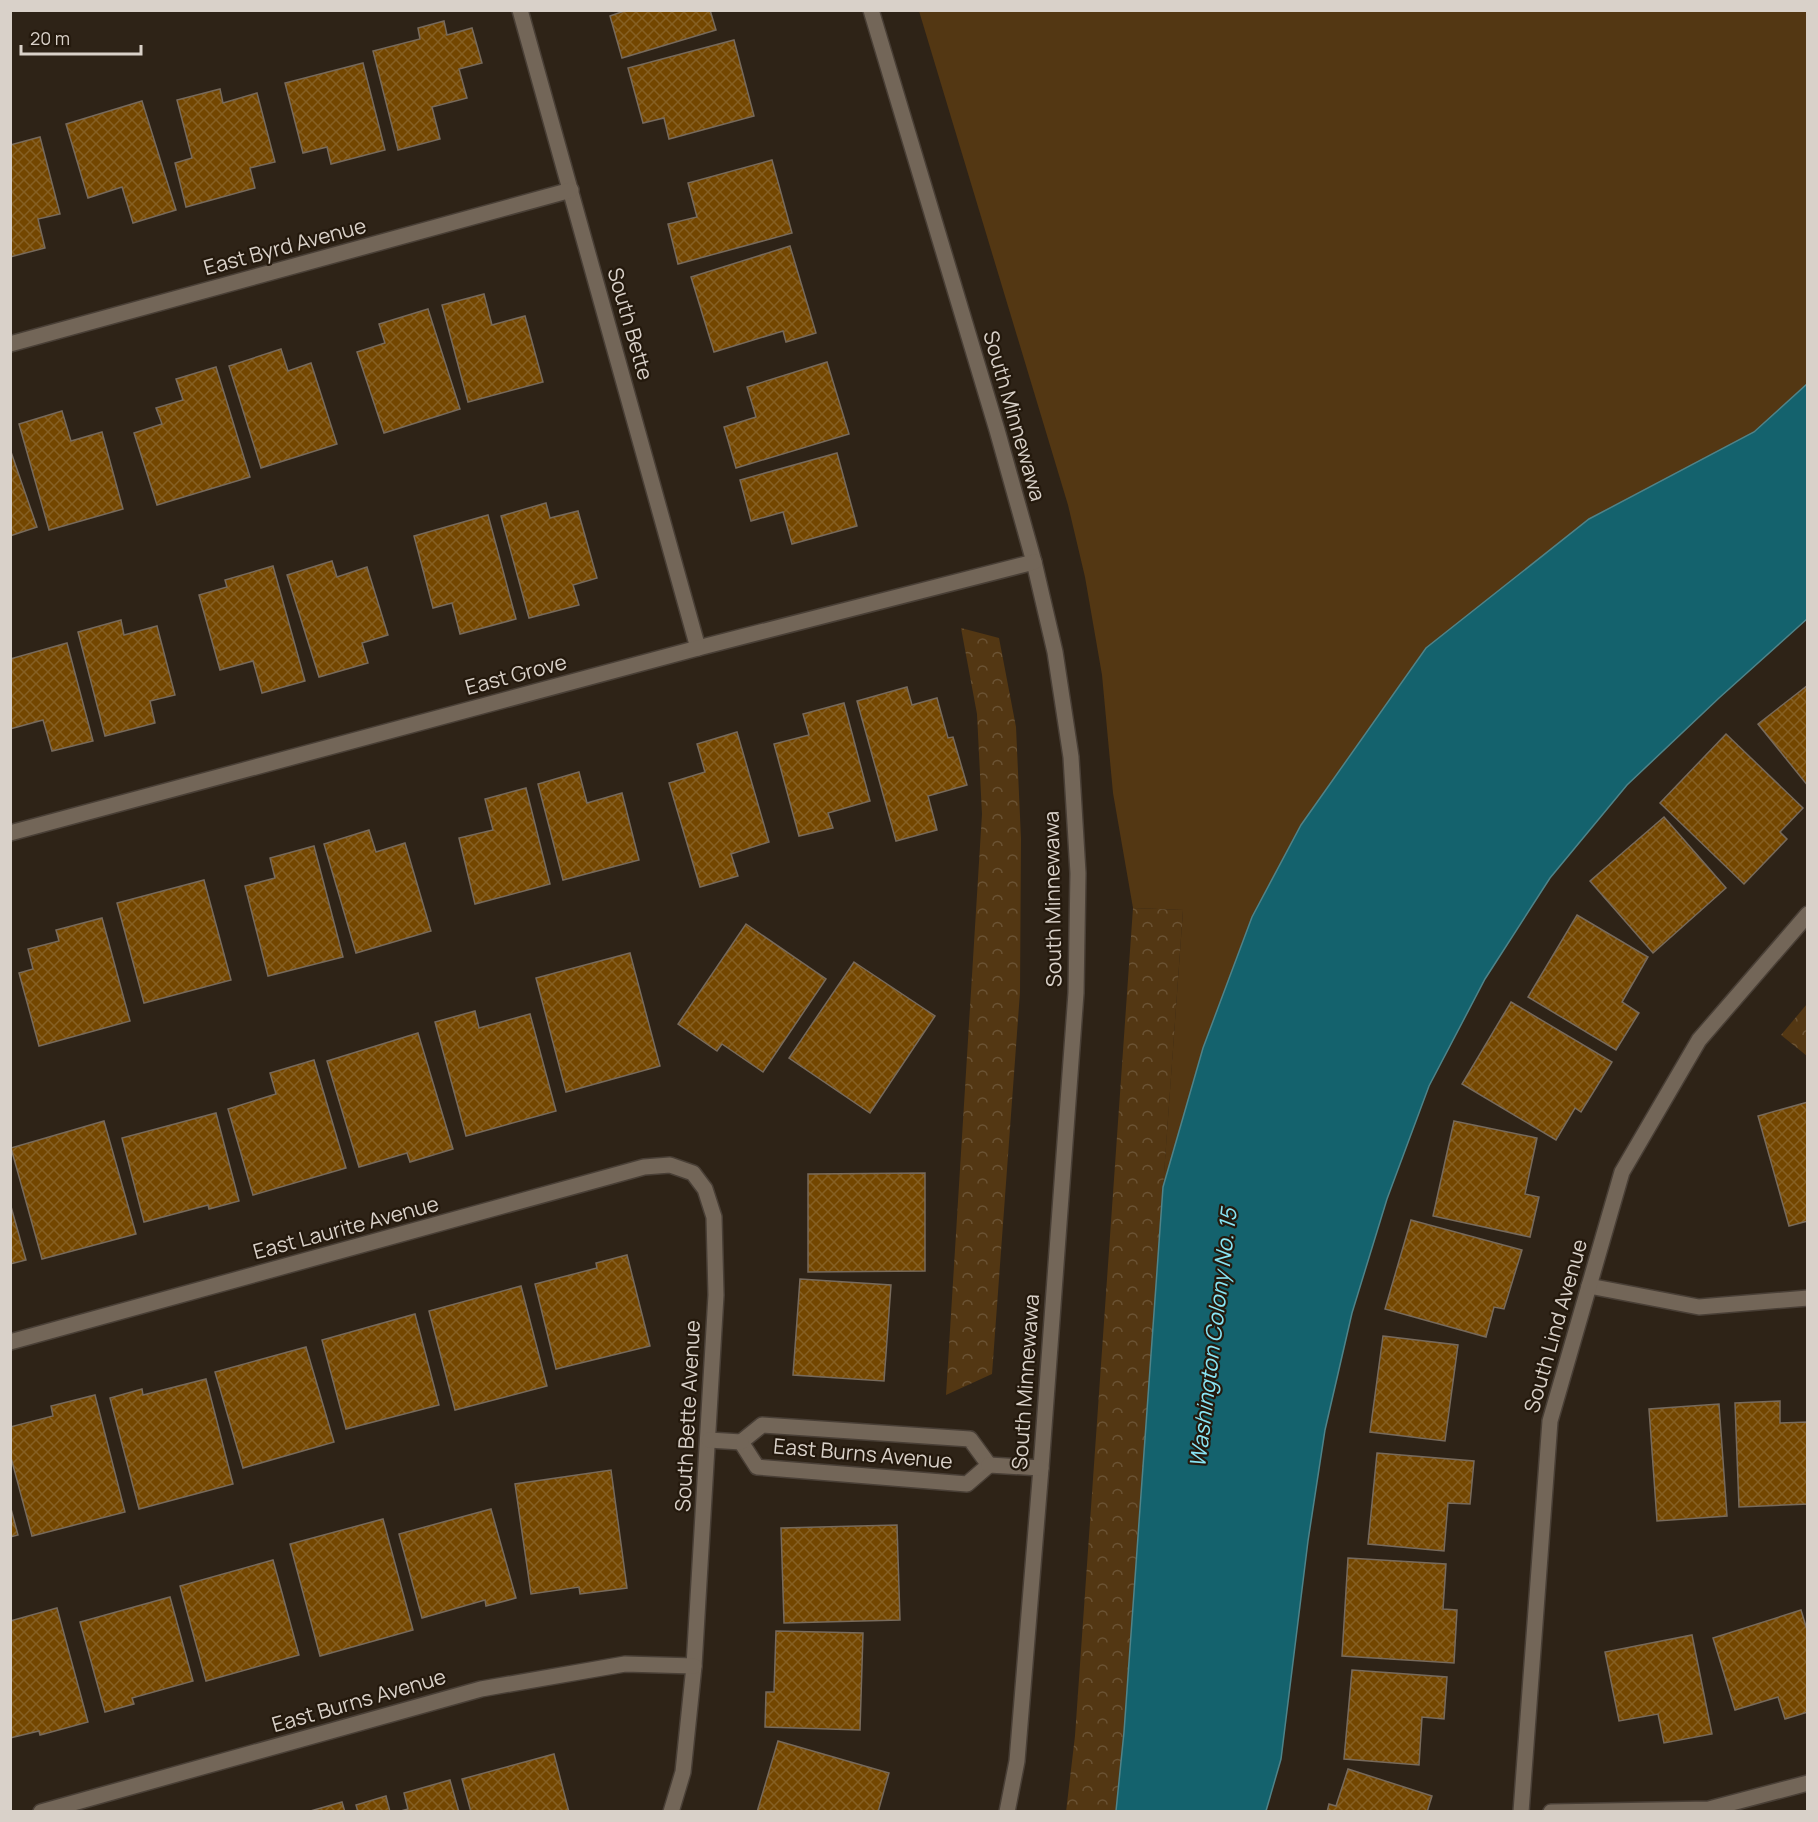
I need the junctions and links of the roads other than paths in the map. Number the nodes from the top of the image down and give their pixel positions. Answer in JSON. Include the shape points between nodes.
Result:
{"nodes":[{"id":1,"x":520,"y":10,"type":"edge"},
{"id":2,"x":871,"y":10,"type":"edge"},
{"id":3,"x":571,"y":190,"type":"junction"},
{"id":4,"x":10,"y":344,"type":"edge"},
{"id":5,"x":1034,"y":562,"type":"junction"},
{"id":6,"x":698,"y":648,"type":"junction"},
{"id":7,"x":10,"y":833,"type":"edge"},
{"id":8,"x":1808,"y":914,"type":"edge"},
{"id":9,"x":693,"y":1173,"type":"joint"},
{"id":10,"x":1589,"y":1286,"type":"junction"},
{"id":11,"x":1808,"y":1298,"type":"edge"},
{"id":12,"x":10,"y":1342,"type":"edge"},
{"id":13,"x":709,"y":1440,"type":"junction"},
{"id":14,"x":741,"y":1442,"type":"junction"},
{"id":15,"x":989,"y":1465,"type":"junction"},
{"id":16,"x":1041,"y":1468,"type":"junction"},
{"id":17,"x":694,"y":1666,"type":"junction"},
{"id":18,"x":1808,"y":1783,"type":"edge"},
{"id":19,"x":41,"y":1812,"type":"edge"},
{"id":20,"x":671,"y":1812,"type":"edge"},
{"id":21,"x":1007,"y":1812,"type":"edge"},
{"id":22,"x":1521,"y":1812,"type":"edge"},
{"id":23,"x":1551,"y":1812,"type":"edge"}],
"edges":[{"from":1,"to":3,"type":"street","name":"South Bette"},
{"from":2,"to":5,"type":"street","name":"South Minnewawa"},
{"from":3,"to":4,"type":"street","name":"East Byrd Avenue"},
{"from":3,"to":6,"type":"street","name":"South Bette"},
{"from":5,"to":6,"type":"street","name":"East Grove"},
{"from":5,"to":16,"type":"street","name":"South Minnewawa","via":[[1055,652],[1071,757],[1078,873],[1076,993]]},
{"from":6,"to":7,"type":"street","name":"East Grove"},
{"from":8,"to":10,"type":"street","name":"South Lind Avenue","via":[[1699,1040],[1669,1090],[1622,1172]]},
{"from":9,"to":12,"type":"street","name":"East Laurite Avenue","via":[[670,1165],[644,1167]]},
{"from":9,"to":13,"type":"street","name":"South Bette Avenue","via":[[705,1189],[714,1217],[716,1295]]},
{"from":10,"to":11,"type":"street","via":[[1699,1307]]},
{"from":10,"to":22,"type":"street","name":"South Lind Avenue","via":[[1550,1421]]},
{"from":13,"to":14,"type":"street"},
{"from":13,"to":17,"type":"street","name":"South Bette Avenue"},
{"from":14,"to":15,"type":"street","name":"East Burns Avenue","via":[[762,1425],[970,1439]]},
{"from":14,"to":15,"type":"street","name":"East Burns Avenue","via":[[757,1467],[967,1484]]},
{"from":15,"to":16,"type":"street"},
{"from":16,"to":21,"type":"street","name":"South Minnewawa","via":[[1017,1761]]},
{"from":17,"to":19,"type":"street","name":"East Burns Avenue","via":[[626,1664],[481,1689]]},
{"from":17,"to":20,"type":"street","name":"South Bette Avenue","via":[[683,1772]]},
{"from":18,"to":23,"type":"street","via":[[1709,1809]]}]}
